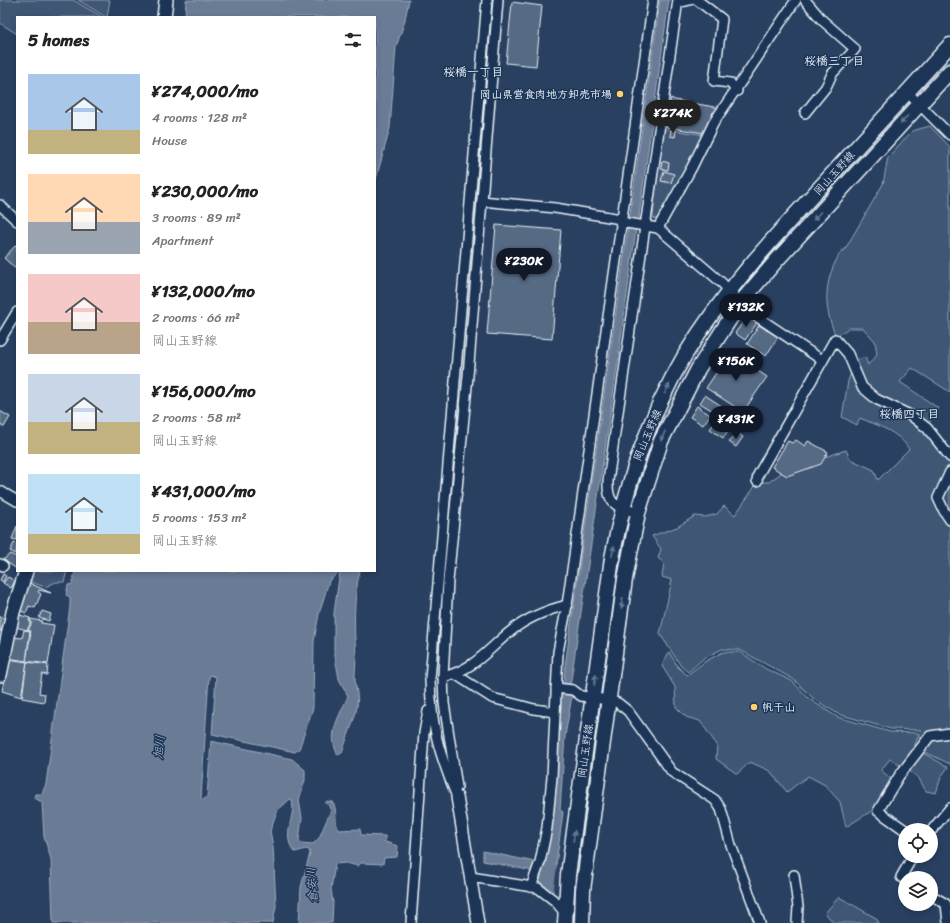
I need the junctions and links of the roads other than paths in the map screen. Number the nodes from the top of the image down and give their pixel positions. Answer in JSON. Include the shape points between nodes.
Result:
{"nodes":[{"id":1,"x":166,"y":0,"type":"edge"},
{"id":2,"x":487,"y":0,"type":"edge"},
{"id":3,"x":498,"y":0,"type":"edge"},
{"id":4,"x":653,"y":0,"type":"edge"},
{"id":5,"x":690,"y":0,"type":"edge"},
{"id":6,"x":697,"y":0,"type":"edge"},
{"id":7,"x":796,"y":0,"type":"edge"},
{"id":8,"x":805,"y":0,"type":"edge"},
{"id":9,"x":678,"y":1,"type":"edge"},
{"id":10,"x":164,"y":16,"type":"edge"},
{"id":11,"x":950,"y":45,"type":"edge"},
{"id":12,"x":950,"y":71,"type":"edge"},
{"id":13,"x":737,"y":90,"type":"junction"},
{"id":14,"x":907,"y":92,"type":"junction"},
{"id":15,"x":919,"y":103,"type":"junction"},
{"id":16,"x":805,"y":114,"type":"dead end"},
{"id":17,"x":950,"y":135,"type":"edge"},
{"id":18,"x":482,"y":201,"type":"junction"},
{"id":19,"x":0,"y":205,"type":"edge"},
{"id":20,"x":16,"y":220,"type":"edge"},
{"id":21,"x":622,"y":221,"type":"junction"},
{"id":22,"x":642,"y":226,"type":"junction"},
{"id":23,"x":658,"y":228,"type":"junction"},
{"id":24,"x":729,"y":290,"type":"junction"},
{"id":25,"x":740,"y":303,"type":"junction"},
{"id":26,"x":16,"y":314,"type":"edge"},
{"id":27,"x":0,"y":340,"type":"edge"},
{"id":28,"x":822,"y":360,"type":"junction"},
{"id":29,"x":950,"y":457,"type":"edge"},
{"id":30,"x":950,"y":472,"type":"edge"},
{"id":31,"x":757,"y":481,"type":"dead end"},
{"id":32,"x":0,"y":492,"type":"edge"},
{"id":33,"x":16,"y":500,"type":"edge"},
{"id":34,"x":622,"y":508,"type":"junction"},
{"id":35,"x":638,"y":513,"type":"junction"},
{"id":36,"x":950,"y":520,"type":"edge"},
{"id":37,"x":26,"y":572,"type":"edge"},
{"id":38,"x":567,"y":604,"type":"junction"},
{"id":39,"x":0,"y":672,"type":"edge"},
{"id":40,"x":456,"y":674,"type":"junction"},
{"id":41,"x":443,"y":677,"type":"junction"},
{"id":42,"x":559,"y":688,"type":"junction"},
{"id":43,"x":592,"y":698,"type":"junction"},
{"id":44,"x":608,"y":700,"type":"junction"},
{"id":45,"x":430,"y":702,"type":"junction"},
{"id":46,"x":555,"y":712,"type":"junction"},
{"id":47,"x":950,"y":733,"type":"edge"},
{"id":48,"x":457,"y":797,"type":"junction"},
{"id":49,"x":950,"y":808,"type":"edge"},
{"id":50,"x":938,"y":823,"type":"edge"},
{"id":51,"x":898,"y":825,"type":"edge"},
{"id":52,"x":794,"y":875,"type":"dead end"},
{"id":53,"x":470,"y":877,"type":"junction"},
{"id":54,"x":531,"y":887,"type":"junction"},
{"id":55,"x":938,"y":899,"type":"edge"},
{"id":56,"x":565,"y":914,"type":"edge"},
{"id":57,"x":411,"y":923,"type":"edge"},
{"id":58,"x":478,"y":923,"type":"edge"},
{"id":59,"x":582,"y":923,"type":"edge"},
{"id":60,"x":760,"y":923,"type":"edge"},
{"id":61,"x":797,"y":923,"type":"edge"},
{"id":62,"x":948,"y":923,"type":"edge"}],
"edges":[{"from":1,"to":10,"type":"main road"},
{"from":2,"to":45,"type":"street","via":[[432,651]]},
{"from":3,"to":18,"type":"street"},
{"from":4,"to":21,"type":"street"},
{"from":5,"to":9,"type":"street"},
{"from":6,"to":13,"type":"street","via":[[722,19],[714,81],[730,83]]},
{"from":7,"to":13,"type":"street"},
{"from":8,"to":16,"type":"street","via":[[822,20],[856,49],[832,74],[826,87]]},
{"from":9,"to":22,"type":"street"},
{"from":11,"to":14,"type":"main road","name":"岡山玉野線"},
{"from":12,"to":15,"type":"main road","name":"岡山玉野線"},
{"from":13,"to":23,"type":"street","via":[[714,122]]},
{"from":14,"to":15,"type":"street"},
{"from":14,"to":24,"type":"main road","name":"岡山玉野線"},
{"from":15,"to":17,"type":"street"},
{"from":15,"to":25,"type":"main road","name":"岡山玉野線","one_way":true},
{"from":18,"to":21,"type":"street","via":[[555,208]]},
{"from":18,"to":41,"type":"street","via":[[448,581]]},
{"from":19,"to":20,"type":"street"},
{"from":21,"to":22,"type":"street"},
{"from":21,"to":38,"type":"street"},
{"from":22,"to":23,"type":"street"},
{"from":22,"to":34,"type":"street","via":[[608,481],[608,495],[612,502]]},
{"from":23,"to":24,"type":"street"},
{"from":24,"to":25,"type":"street"},
{"from":34,"to":24,"type":"main road","name":"岡山玉野線","one_way":true,"via":[[633,468],[665,394],[684,356]]},
{"from":25,"to":28,"type":"street"},
{"from":25,"to":35,"type":"main road","name":"岡山玉野線","one_way":true,"via":[[701,363],[679,403],[661,441]]},
{"from":26,"to":27,"type":"street"},
{"from":28,"to":29,"type":"street","via":[[835,339],[848,354],[862,387],[876,399],[910,415],[927,428]]},
{"from":28,"to":31,"type":"street"},
{"from":30,"to":36,"type":"street","via":[[938,498]]},
{"from":32,"to":33,"type":"street"},
{"from":34,"to":35,"type":"street"},
{"from":43,"to":34,"type":"main road","name":"岡山玉野線","one_way":true,"via":[[612,558]]},
{"from":35,"to":44,"type":"main road","name":"岡山玉野線","one_way":true,"via":[[625,579]]},
{"from":37,"to":39,"type":"main road","via":[[13,612]]},
{"from":38,"to":40,"type":"street","via":[[549,609],[526,621],[472,665]]},
{"from":38,"to":42,"type":"street","via":[[558,652]]},
{"from":40,"to":41,"type":"street"},
{"from":40,"to":46,"type":"street","via":[[492,698]]},
{"from":41,"to":48,"type":"street","via":[[444,703]]},
{"from":42,"to":43,"type":"street"},
{"from":42,"to":46,"type":"street"},
{"from":43,"to":44,"type":"street"},
{"from":56,"to":43,"type":"main road","name":"岡山玉野線","one_way":true},
{"from":44,"to":59,"type":"main road","name":"岡山玉野線","via":[[583,890]]},
{"from":44,"to":60,"type":"street","via":[[618,703],[628,711],[672,772],[715,800],[721,808],[731,845]]},
{"from":45,"to":48,"type":"street","via":[[433,729]]},
{"from":45,"to":57,"type":"street","via":[[424,733]]},
{"from":46,"to":54,"type":"street","via":[[547,828],[540,862]]},
{"from":47,"to":51,"type":"street","via":[[930,736],[899,776],[878,811]]},
{"from":48,"to":53,"type":"street"},
{"from":49,"to":50,"type":"street"},
{"from":52,"to":61,"type":"street"},
{"from":53,"to":54,"type":"street"},
{"from":53,"to":58,"type":"street"},
{"from":54,"to":56,"type":"street","via":[[542,890]]},
{"from":55,"to":62,"type":"street","via":[[946,904]]}]}
